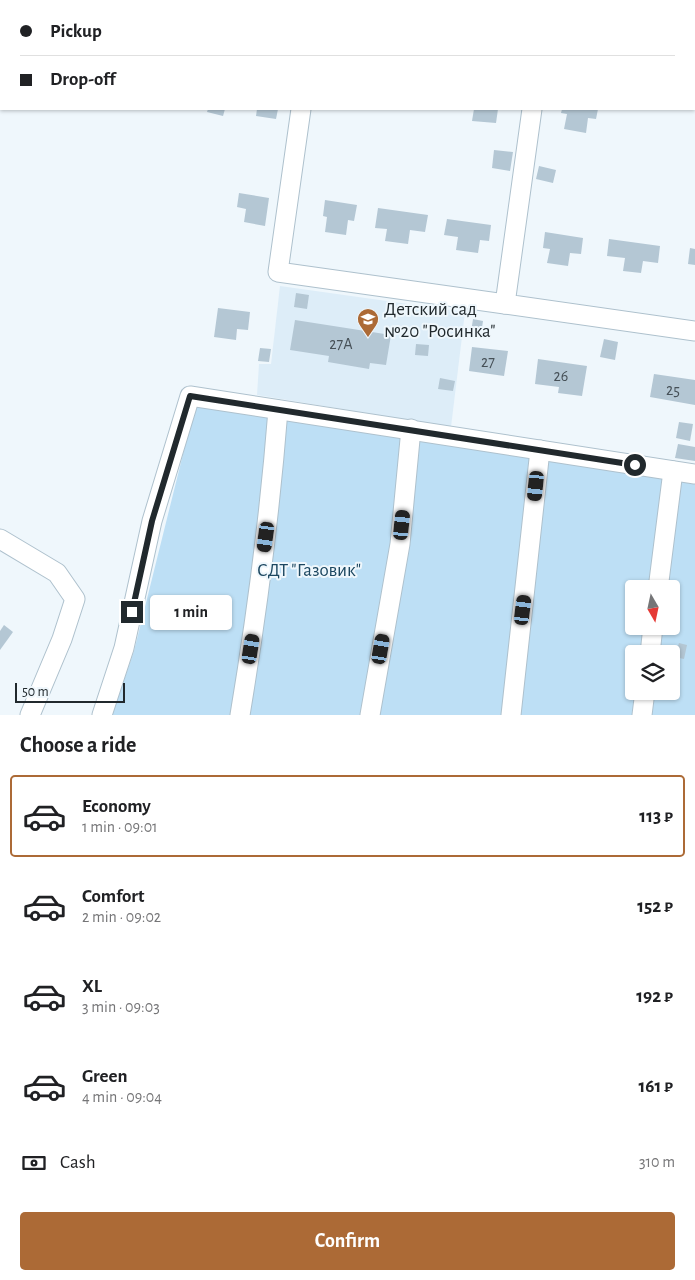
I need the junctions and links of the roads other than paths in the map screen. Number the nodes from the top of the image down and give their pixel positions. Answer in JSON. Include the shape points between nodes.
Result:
{"nodes":[{"id":1,"x":301,"y":110,"type":"edge"},
{"id":2,"x":532,"y":110,"type":"edge"},
{"id":3,"x":505,"y":304,"type":"junction"},
{"id":4,"x":695,"y":330,"type":"edge"},
{"id":5,"x":278,"y":410,"type":"junction"},
{"id":6,"x":411,"y":430,"type":"junction"},
{"id":7,"x":540,"y":450,"type":"junction"},
{"id":8,"x":673,"y":471,"type":"junction"},
{"id":9,"x":695,"y":474,"type":"edge"},
{"id":10,"x":0,"y":539,"type":"edge"},
{"id":11,"x":659,"y":580,"type":"edge"},
{"id":12,"x":644,"y":700,"type":"edge"},
{"id":13,"x":30,"y":715,"type":"edge"},
{"id":14,"x":102,"y":715,"type":"edge"},
{"id":15,"x":240,"y":715,"type":"edge"},
{"id":16,"x":370,"y":715,"type":"edge"},
{"id":17,"x":510,"y":715,"type":"edge"},
{"id":18,"x":642,"y":715,"type":"edge"}],
"edges":[{"from":1,"to":3,"type":"street","via":[[278,272]]},
{"from":2,"to":3,"type":"street"},
{"from":3,"to":4,"type":"street"},
{"from":5,"to":6,"type":"street"},
{"from":5,"to":14,"type":"street","via":[[190,396],[152,521],[124,648]]},
{"from":5,"to":15,"type":"street","via":[[272,498]]},
{"from":6,"to":7,"type":"street"},
{"from":6,"to":16,"type":"street","via":[[400,544]]},
{"from":7,"to":8,"type":"street"},
{"from":7,"to":17,"type":"street"},
{"from":8,"to":9,"type":"street"},
{"from":8,"to":11,"type":"street"},
{"from":10,"to":13,"type":"street","via":[[57,572],[75,599]]},
{"from":12,"to":18,"type":"street"}]}
